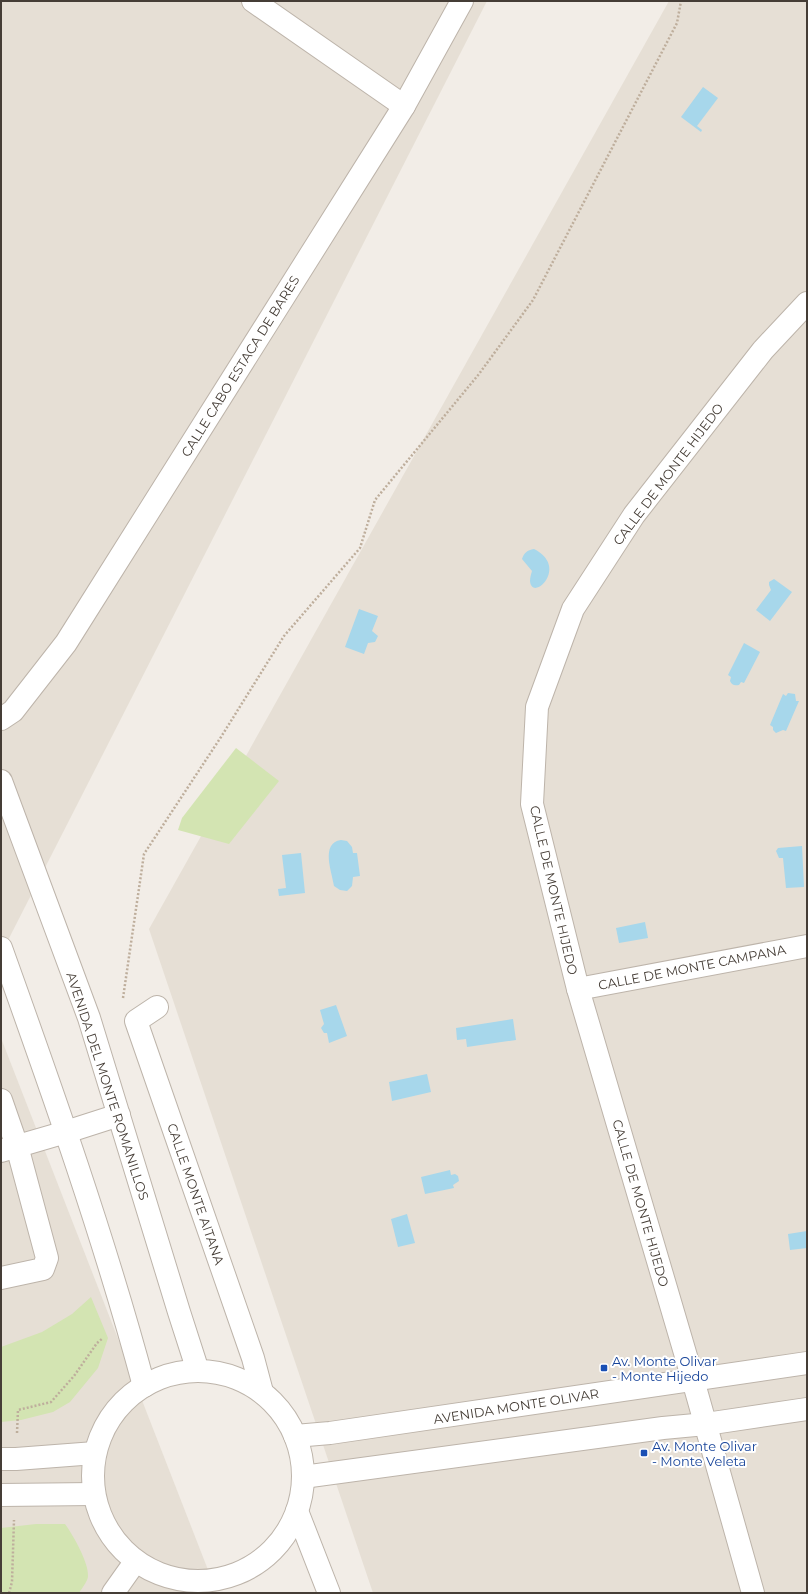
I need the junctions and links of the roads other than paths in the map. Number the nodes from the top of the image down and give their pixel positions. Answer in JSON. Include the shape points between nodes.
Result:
{"nodes":[{"id":1,"x":253,"y":1,"type":"edge"},
{"id":2,"x":462,"y":1,"type":"edge"},
{"id":3,"x":404,"y":106,"type":"junction"},
{"id":4,"x":807,"y":303,"type":"edge"},
{"id":5,"x":1,"y":719,"type":"edge"},
{"id":6,"x":1,"y":781,"type":"edge"},
{"id":7,"x":807,"y":946,"type":"edge"},
{"id":8,"x":1,"y":948,"type":"edge"},
{"id":9,"x":578,"y":989,"type":"junction"},
{"id":10,"x":157,"y":1007,"type":"dead end"},
{"id":11,"x":1,"y":1100,"type":"edge"},
{"id":12,"x":119,"y":1115,"type":"junction"},
{"id":13,"x":66,"y":1132,"type":"junction"},
{"id":14,"x":9,"y":1148,"type":"edge"},
{"id":15,"x":1,"y":1278,"type":"edge"},
{"id":16,"x":807,"y":1363,"type":"edge"},
{"id":17,"x":198,"y":1371,"type":"junction"},
{"id":18,"x":693,"y":1380,"type":"junction"},
{"id":19,"x":144,"y":1386,"type":"junction"},
{"id":20,"x":262,"y":1392,"type":"junction"},
{"id":21,"x":807,"y":1409,"type":"edge"},
{"id":22,"x":706,"y":1424,"type":"junction"},
{"id":23,"x":295,"y":1436,"type":"junction"},
{"id":24,"x":95,"y":1454,"type":"junction"},
{"id":25,"x":1,"y":1459,"type":"edge"},
{"id":26,"x":303,"y":1477,"type":"junction"},
{"id":27,"x":94,"y":1494,"type":"junction"},
{"id":28,"x":1,"y":1495,"type":"edge"},
{"id":29,"x":297,"y":1511,"type":"junction"},
{"id":30,"x":135,"y":1562,"type":"junction"},
{"id":31,"x":227,"y":1586,"type":"edge"},
{"id":32,"x":113,"y":1593,"type":"edge"},
{"id":33,"x":330,"y":1593,"type":"edge"},
{"id":34,"x":753,"y":1593,"type":"edge"}],
"edges":[{"from":1,"to":3,"type":"street"},
{"from":2,"to":3,"type":"street","name":"CALLE CABO ESTACA DE BARES"},
{"from":3,"to":5,"type":"street","name":"CALLE CABO ESTACA DE BARES","via":[[66,643],[13,711]]},
{"from":4,"to":9,"type":"street","name":"CALLE DE MONTE HIJEDO","via":[[762,350],[634,516],[573,609],[537,707],[532,804]]},
{"from":6,"to":12,"type":"street","name":"AVENIDA DEL MONTE ROMANILLOS","via":[[89,1018]]},
{"from":7,"to":9,"type":"street","name":"CALLE DE MONTE CAMPANA"},
{"from":8,"to":13,"type":"street"},
{"from":9,"to":18,"type":"street","name":"CALLE DE MONTE HIJEDO"},
{"from":10,"to":20,"type":"street","name":"CALLE MONTE AITANA","via":[[136,1021],[254,1358]]},
{"from":11,"to":14,"type":"street"},
{"from":12,"to":13,"type":"street"},
{"from":12,"to":17,"type":"street","name":"AVENIDA DEL MONTE ROMANILLOS"},
{"from":13,"to":14,"type":"street"},
{"from":13,"to":19,"type":"street","via":[[126,1320]]},
{"from":14,"to":15,"type":"street","via":[[48,1258],[43,1269]]},
{"from":16,"to":18,"type":"street","name":"AVENIDA MONTE OLIVAR"},
{"from":17,"to":19,"type":"street","via":[[170,1375]]},
{"from":17,"to":20,"type":"street","via":[[221,1373],[242,1380]]},
{"from":18,"to":22,"type":"street","name":"CALLE DE MONTE HIJEDO"},
{"from":18,"to":23,"type":"street","name":"AVENIDA MONTE OLIVAR"},
{"from":19,"to":24,"type":"street","via":[[122,1404],[105,1427]]},
{"from":20,"to":23,"type":"street","via":[[282,1412]]},
{"from":21,"to":22,"type":"street"},
{"from":22,"to":26,"type":"street"},
{"from":22,"to":34,"type":"street","name":"CALLE DE MONTE HIJEDO"},
{"from":23,"to":26,"type":"street","via":[[302,1456]]},
{"from":24,"to":25,"type":"street"},
{"from":24,"to":27,"type":"street"},
{"from":26,"to":29,"type":"street"},
{"from":27,"to":28,"type":"street"},
{"from":27,"to":30,"type":"street","via":[[102,1520],[116,1543]]},
{"from":29,"to":31,"type":"street","via":[[281,1541]]},
{"from":29,"to":33,"type":"street"},
{"from":30,"to":31,"type":"street","via":[[163,1576]]},
{"from":30,"to":32,"type":"street"}]}
